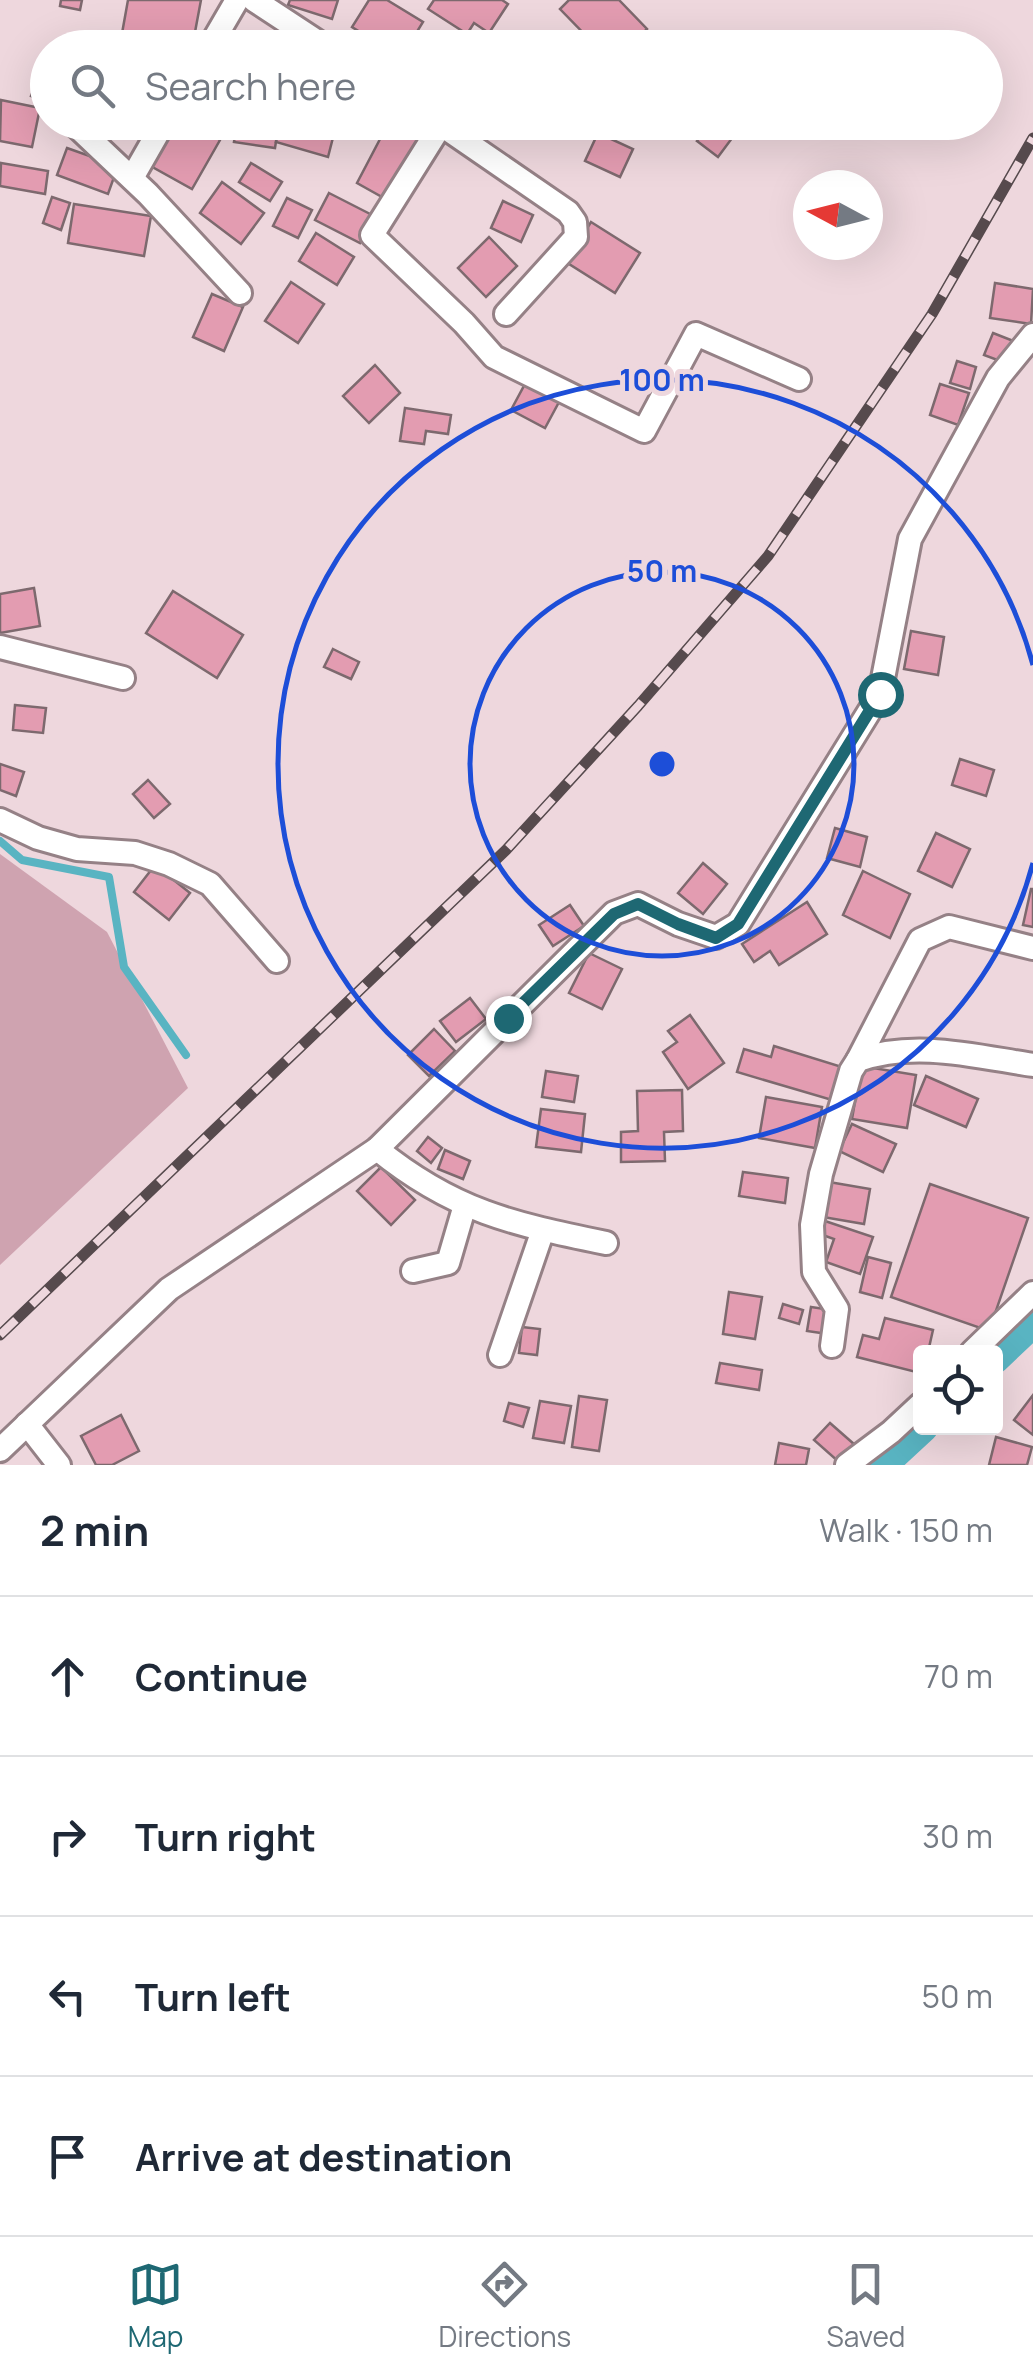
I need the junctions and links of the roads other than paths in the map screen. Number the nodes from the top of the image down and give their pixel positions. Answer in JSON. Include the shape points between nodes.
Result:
{"nodes":[{"id":1,"x":236,"y":0,"type":"edge"},
{"id":2,"x":254,"y":0,"type":"edge"},
{"id":3,"x":218,"y":30,"type":"edge"},
{"id":4,"x":300,"y":30,"type":"edge"},
{"id":5,"x":91,"y":140,"type":"edge"},
{"id":6,"x":154,"y":140,"type":"edge"},
{"id":7,"x":429,"y":140,"type":"edge"},
{"id":8,"x":462,"y":140,"type":"edge"},
{"id":9,"x":132,"y":178,"type":"junction"},
{"id":10,"x":240,"y":293,"type":"dead end"},
{"id":11,"x":506,"y":314,"type":"dead end"},
{"id":12,"x":1033,"y":335,"type":"edge"},
{"id":13,"x":799,"y":378,"type":"dead end"},
{"id":14,"x":0,"y":647,"type":"edge"},
{"id":15,"x":122,"y":678,"type":"dead end"},
{"id":16,"x":0,"y":820,"type":"edge"},
{"id":17,"x":1033,"y":948,"type":"edge"},
{"id":18,"x":277,"y":960,"type":"dead end"},
{"id":19,"x":858,"y":1060,"type":"junction"},
{"id":20,"x":1033,"y":1065,"type":"edge"},
{"id":21,"x":377,"y":1149,"type":"junction"},
{"id":22,"x":465,"y":1205,"type":"junction"},
{"id":23,"x":543,"y":1230,"type":"junction"},
{"id":24,"x":606,"y":1243,"type":"dead end"},
{"id":25,"x":413,"y":1272,"type":"dead end"},
{"id":26,"x":1033,"y":1293,"type":"edge"},
{"id":27,"x":979,"y":1345,"type":"edge"},
{"id":28,"x":832,"y":1346,"type":"dead end"},
{"id":29,"x":500,"y":1355,"type":"dead end"},
{"id":30,"x":913,"y":1412,"type":"edge"},
{"id":31,"x":27,"y":1424,"type":"junction"},
{"id":32,"x":0,"y":1450,"type":"edge"},
{"id":33,"x":59,"y":1465,"type":"edge"},
{"id":34,"x":847,"y":1465,"type":"edge"}],
"edges":[{"from":1,"to":3,"type":"street"},
{"from":2,"to":4,"type":"street"},
{"from":5,"to":9,"type":"street"},
{"from":6,"to":9,"type":"street"},
{"from":7,"to":13,"type":"street","via":[[372,235],[494,357],[644,431],[696,334]]},
{"from":8,"to":11,"type":"street","via":[[575,222],[576,238]]},
{"from":9,"to":10,"type":"street"},
{"from":12,"to":21,"type":"street","via":[[998,378],[910,538],[880,694],[738,924],[716,938],[638,904],[614,914]]},
{"from":14,"to":15,"type":"street"},
{"from":16,"to":18,"type":"street","via":[[77,849],[135,852],[210,884]]},
{"from":17,"to":19,"type":"street","via":[[949,927],[920,940]]},
{"from":19,"to":20,"type":"street","via":[[940,1050]]},
{"from":19,"to":28,"type":"street","via":[[826,1154],[812,1225],[814,1272],[837,1308]]},
{"from":21,"to":22,"type":"street","via":[[413,1178]]},
{"from":21,"to":31,"type":"street","via":[[169,1289]]},
{"from":22,"to":23,"type":"street"},
{"from":22,"to":25,"type":"street","via":[[448,1262]]},
{"from":23,"to":24,"type":"street"},
{"from":23,"to":29,"type":"street"},
{"from":26,"to":27,"type":"street"},
{"from":30,"to":34,"type":"street"},
{"from":31,"to":32,"type":"street"},
{"from":31,"to":33,"type":"street"}]}
